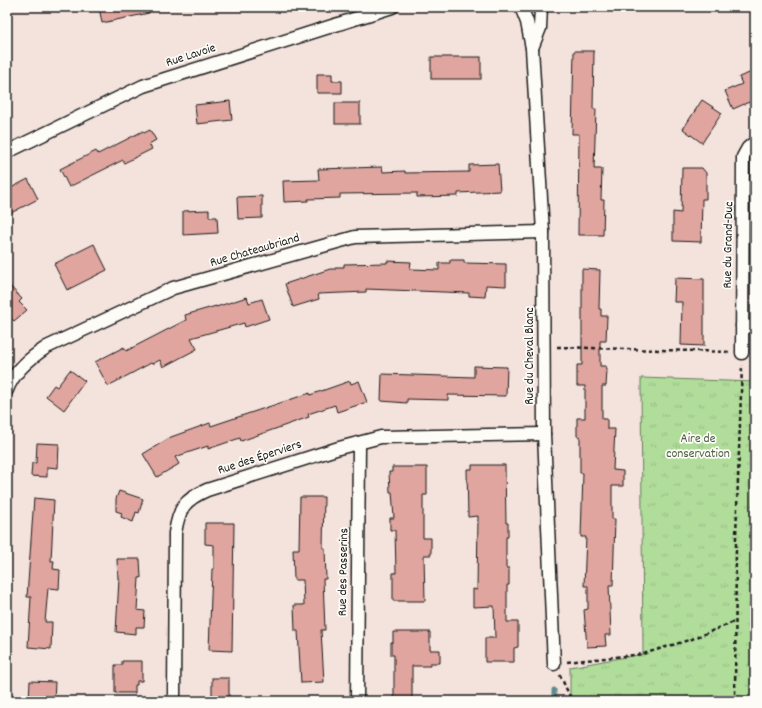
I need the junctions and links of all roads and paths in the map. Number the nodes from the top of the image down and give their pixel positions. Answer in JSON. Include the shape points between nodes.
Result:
{"nodes":[{"id":1,"x":392,"y":7,"type":"edge"},
{"id":2,"x":520,"y":7,"type":"edge"},
{"id":3,"x":541,"y":7,"type":"edge"},
{"id":4,"x":532,"y":48,"type":"junction"},
{"id":5,"x":755,"y":142,"type":"edge"},
{"id":6,"x":7,"y":152,"type":"edge"},
{"id":7,"x":543,"y":232,"type":"junction"},
{"id":8,"x":742,"y":326,"type":"junction"},
{"id":9,"x":755,"y":327,"type":"edge"},
{"id":10,"x":544,"y":347,"type":"junction"},
{"id":11,"x":742,"y":353,"type":"junction"},
{"id":12,"x":7,"y":390,"type":"edge"},
{"id":13,"x":544,"y":434,"type":"junction"},
{"id":14,"x":359,"y":443,"type":"junction"},
{"id":15,"x":736,"y":621,"type":"junction"},
{"id":16,"x":554,"y":664,"type":"junction"},
{"id":17,"x":174,"y":701,"type":"edge"},
{"id":18,"x":357,"y":701,"type":"edge"},
{"id":19,"x":572,"y":701,"type":"edge"},
{"id":20,"x":735,"y":701,"type":"edge"}],
"edges":[{"from":1,"to":6,"type":"street","name":"Rue Lavoie","via":[[143,86]]},
{"from":2,"to":4,"type":"street","name":"Rue du Cheval Blanc","via":[[527,22]]},
{"from":3,"to":4,"type":"street","name":"Rue du Cheval Blanc","via":[[540,28]]},
{"from":4,"to":7,"type":"street","name":"Rue du Cheval Blanc"},
{"from":5,"to":8,"type":"street","name":"Rue du Grand-Duc","via":[[743,157]]},
{"from":7,"to":10,"type":"street","name":"Rue du Cheval Blanc"},
{"from":7,"to":12,"type":"street","name":"Rue Chateaubriand","via":[[355,237],[173,288],[47,347],[18,371]]},
{"from":8,"to":9,"type":"street"},
{"from":8,"to":11,"type":"street","name":"Rue du Grand-Duc"},
{"from":10,"to":11,"type":"path"},
{"from":10,"to":13,"type":"street","name":"Rue du Cheval Blanc"},
{"from":11,"to":15,"type":"path"},
{"from":13,"to":14,"type":"street","name":"Rue des Éperviers","via":[[381,436]]},
{"from":13,"to":16,"type":"street","name":"Rue du Cheval Blanc"},
{"from":14,"to":17,"type":"street","name":"Rue des Éperviers","via":[[207,490],[196,494],[183,505],[175,533]]},
{"from":14,"to":18,"type":"street","name":"Rue des Passerins"},
{"from":15,"to":16,"type":"path","via":[[692,639],[643,654]]},
{"from":15,"to":20,"type":"path"},
{"from":16,"to":19,"type":"path"}]}
